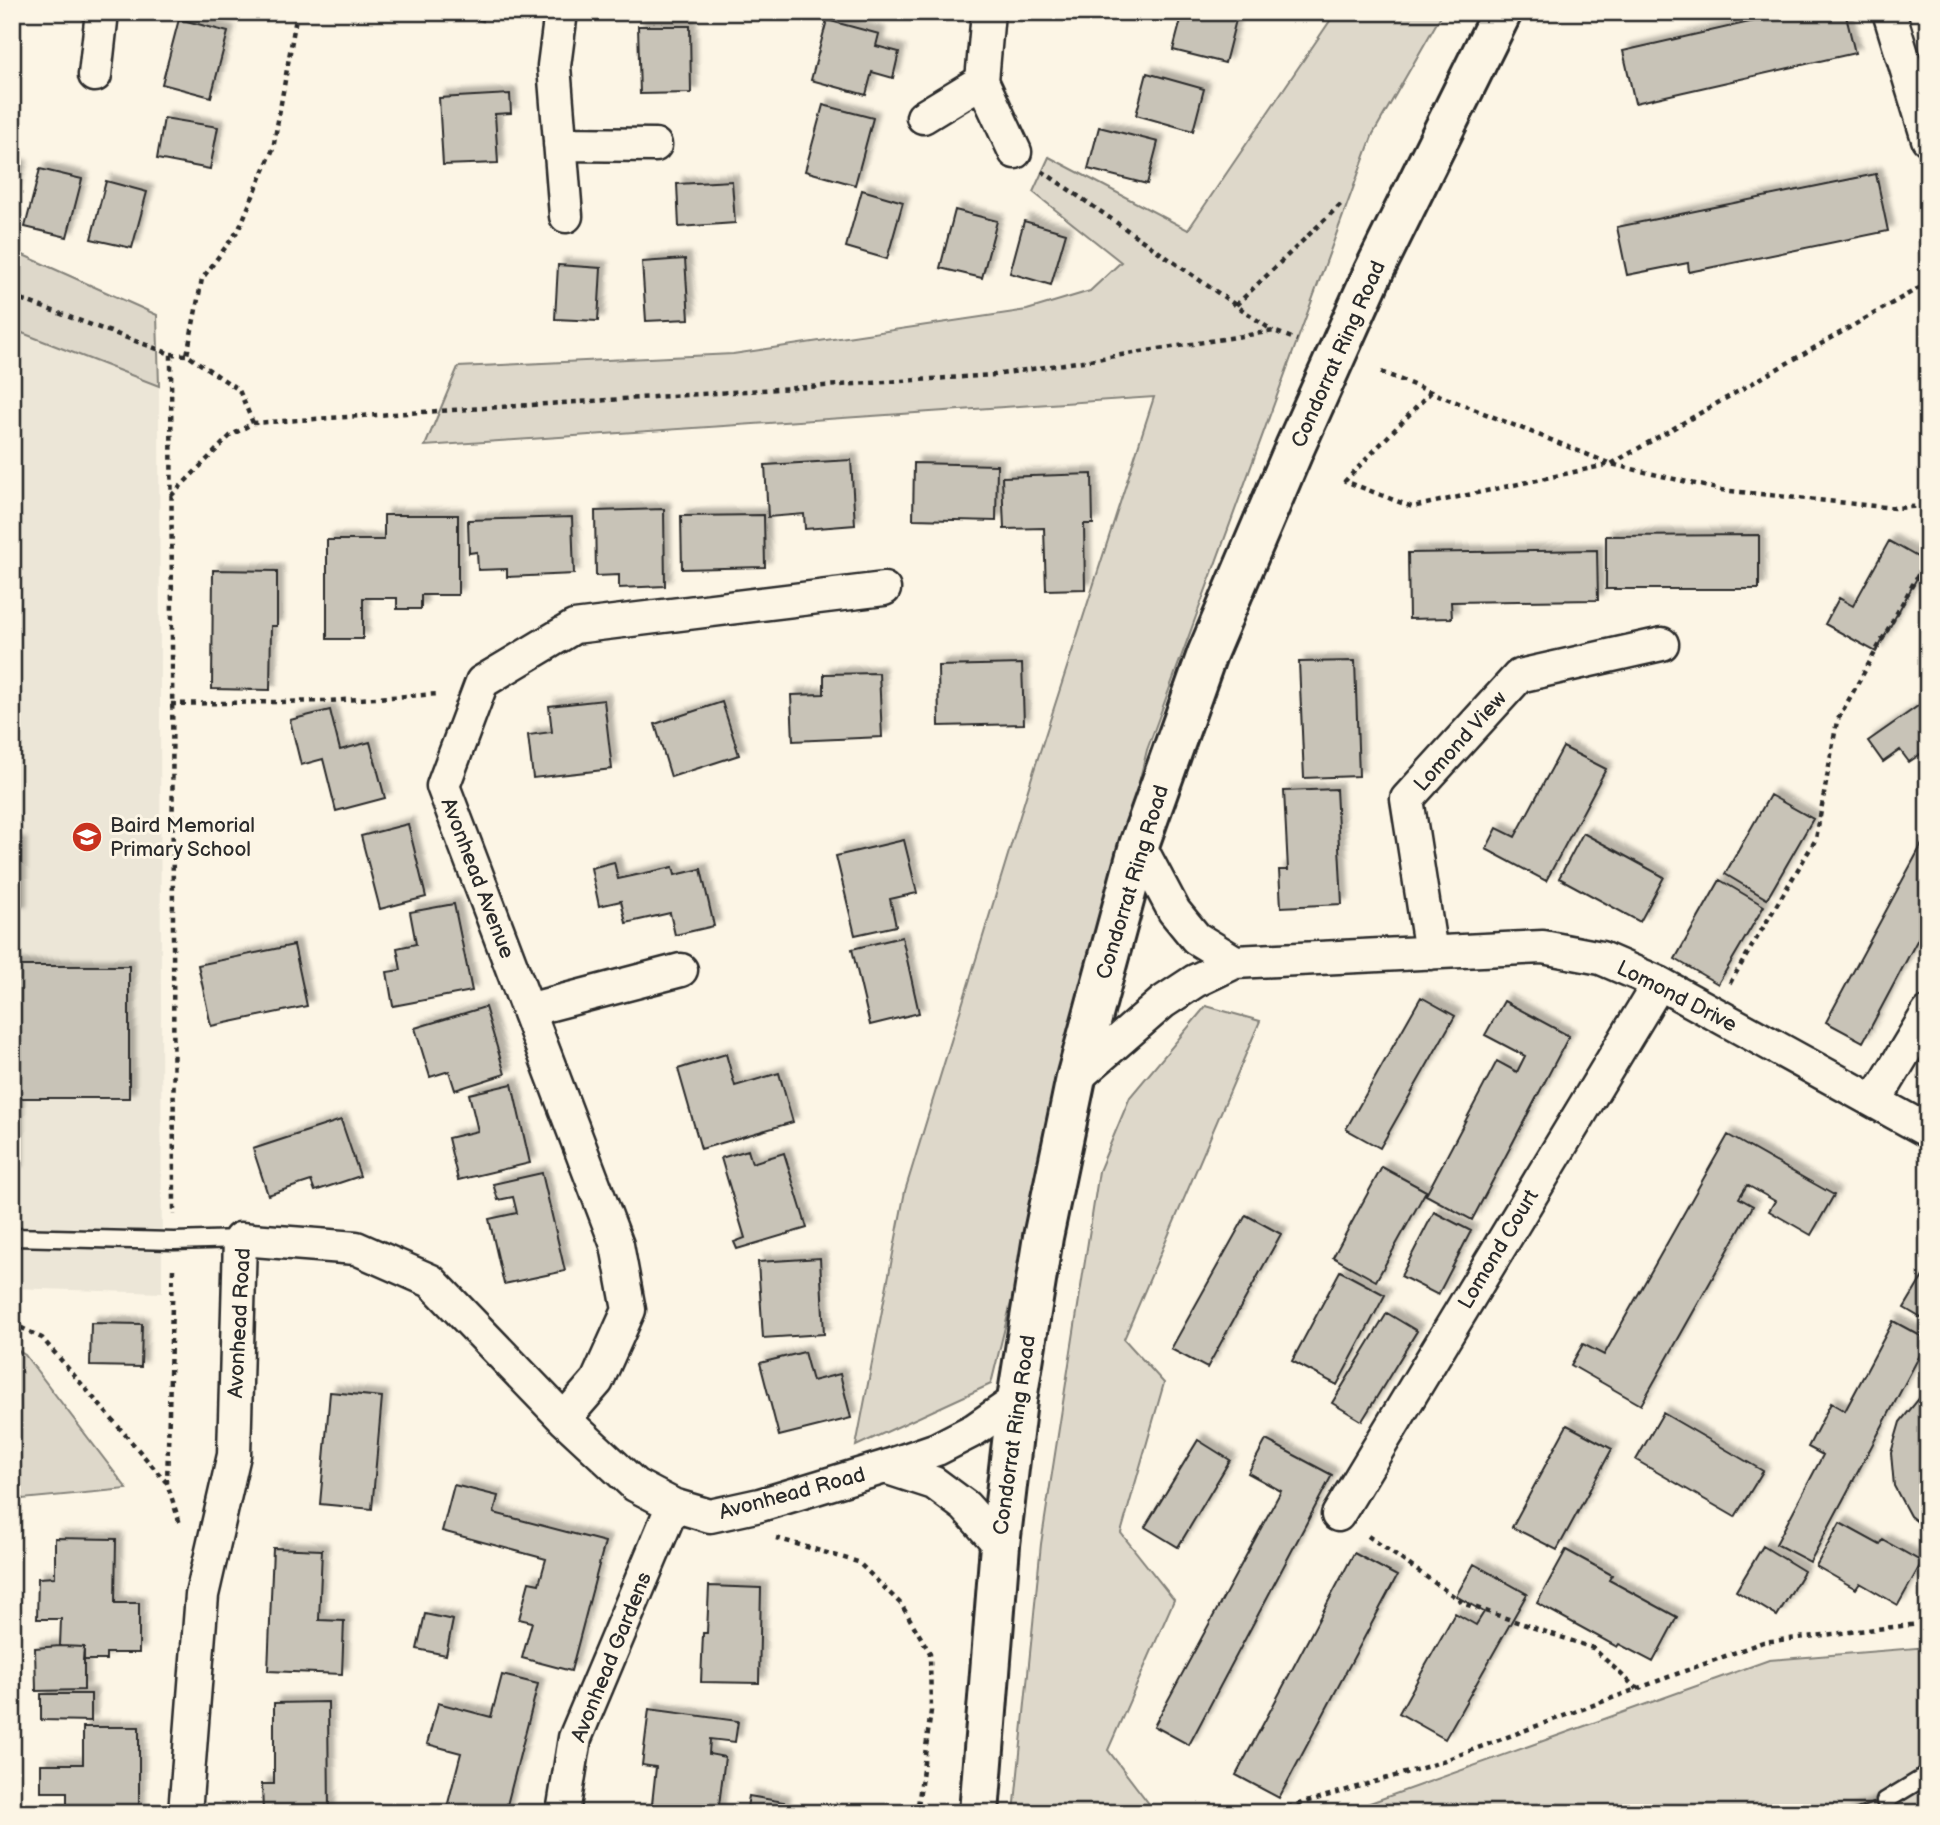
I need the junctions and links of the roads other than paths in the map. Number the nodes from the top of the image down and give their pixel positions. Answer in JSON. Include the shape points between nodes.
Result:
{"nodes":[{"id":1,"x":102,"y":12,"type":"edge"},
{"id":2,"x":561,"y":12,"type":"edge"},
{"id":3,"x":988,"y":12,"type":"edge"},
{"id":4,"x":1502,"y":12,"type":"edge"},
{"id":5,"x":1889,"y":12,"type":"edge"},
{"id":6,"x":95,"y":75,"type":"dead end"},
{"id":7,"x":982,"y":81,"type":"junction"},
{"id":8,"x":923,"y":117,"type":"dead end"},
{"id":9,"x":1928,"y":139,"type":"edge"},
{"id":10,"x":560,"y":144,"type":"junction"},
{"id":11,"x":655,"y":145,"type":"dead end"},
{"id":12,"x":1015,"y":152,"type":"road end"},
{"id":13,"x":566,"y":216,"type":"dead end"},
{"id":14,"x":884,"y":589,"type":"dead end"},
{"id":15,"x":1662,"y":645,"type":"dead end"},
{"id":16,"x":1139,"y":845,"type":"junction"},
{"id":17,"x":1431,"y":953,"type":"junction"},
{"id":18,"x":1235,"y":962,"type":"junction"},
{"id":19,"x":681,"y":970,"type":"dead end"},
{"id":20,"x":1659,"y":982,"type":"junction"},
{"id":21,"x":528,"y":1010,"type":"junction"},
{"id":22,"x":1928,"y":1013,"type":"edge"},
{"id":23,"x":1076,"y":1078,"type":"junction"},
{"id":24,"x":1875,"y":1101,"type":"junction"},
{"id":25,"x":1928,"y":1131,"type":"edge"},
{"id":26,"x":12,"y":1237,"type":"edge"},
{"id":27,"x":240,"y":1240,"type":"junction"},
{"id":28,"x":1017,"y":1400,"type":"junction"},
{"id":29,"x":564,"y":1419,"type":"junction"},
{"id":30,"x":886,"y":1467,"type":"junction"},
{"id":31,"x":673,"y":1505,"type":"junction"},
{"id":32,"x":1338,"y":1515,"type":"road end"},
{"id":33,"x":999,"y":1545,"type":"junction"},
{"id":34,"x":1928,"y":1775,"type":"edge"},
{"id":35,"x":1885,"y":1801,"type":"dead end"},
{"id":36,"x":185,"y":1813,"type":"edge"},
{"id":37,"x":563,"y":1813,"type":"edge"},
{"id":38,"x":979,"y":1813,"type":"edge"}],
"edges":[{"from":1,"to":6,"type":"street"},
{"from":2,"to":10,"type":"street","via":[[554,66]]},
{"from":3,"to":7,"type":"street"},
{"from":4,"to":16,"type":"street","name":"Condorrat Ring Road","via":[[1373,274],[1295,447],[1207,653]]},
{"from":5,"to":9,"type":"street"},
{"from":7,"to":8,"type":"street"},
{"from":7,"to":12,"type":"street"},
{"from":10,"to":11,"type":"street"},
{"from":10,"to":13,"type":"street"},
{"from":14,"to":21,"type":"street","name":"Avonhead Avenue","via":[[574,627],[482,682],[443,786]]},
{"from":15,"to":17,"type":"street","name":"Lomond View","via":[[1519,676],[1407,799]]},
{"from":16,"to":18,"type":"street","via":[[1174,911],[1196,938]]},
{"from":16,"to":23,"type":"street","name":"Condorrat Ring Road"},
{"from":17,"to":18,"type":"street","name":"Lomond Drive"},
{"from":17,"to":20,"type":"street","name":"Lomond Drive","via":[[1542,947],[1601,958]]},
{"from":18,"to":23,"type":"street","via":[[1164,1002]]},
{"from":19,"to":21,"type":"street"},
{"from":20,"to":24,"type":"street","name":"Lomond Drive"},
{"from":20,"to":32,"type":"street","name":"Lomond Court"},
{"from":21,"to":29,"type":"street","name":"Avonhead Avenue","via":[[617,1245],[629,1310],[597,1381]]},
{"from":22,"to":24,"type":"street"},
{"from":23,"to":28,"type":"street","name":"Condorrat Ring Road","via":[[1043,1237]]},
{"from":24,"to":25,"type":"street","name":"Lomond Drive"},
{"from":26,"to":27,"type":"lane"},
{"from":27,"to":29,"type":"street","name":"Avonhead Road","via":[[356,1248],[431,1281]]},
{"from":27,"to":36,"type":"street","name":"Avonhead Road","via":[[234,1455],[202,1595]]},
{"from":28,"to":30,"type":"street","name":"Avonhead Road","via":[[937,1449]]},
{"from":28,"to":33,"type":"street","name":"Condorrat Ring Road"},
{"from":29,"to":31,"type":"street","name":"Avonhead Road","via":[[635,1485]]},
{"from":30,"to":31,"type":"street","name":"Avonhead Road","via":[[710,1516]]},
{"from":30,"to":33,"type":"street","name":"Avonhead Road","via":[[934,1483],[965,1506]]},
{"from":31,"to":37,"type":"street","name":"Avonhead Gardens","via":[[575,1738]]},
{"from":33,"to":38,"type":"street","name":"Condorrat Ring Road"},
{"from":34,"to":35,"type":"lane"}]}
